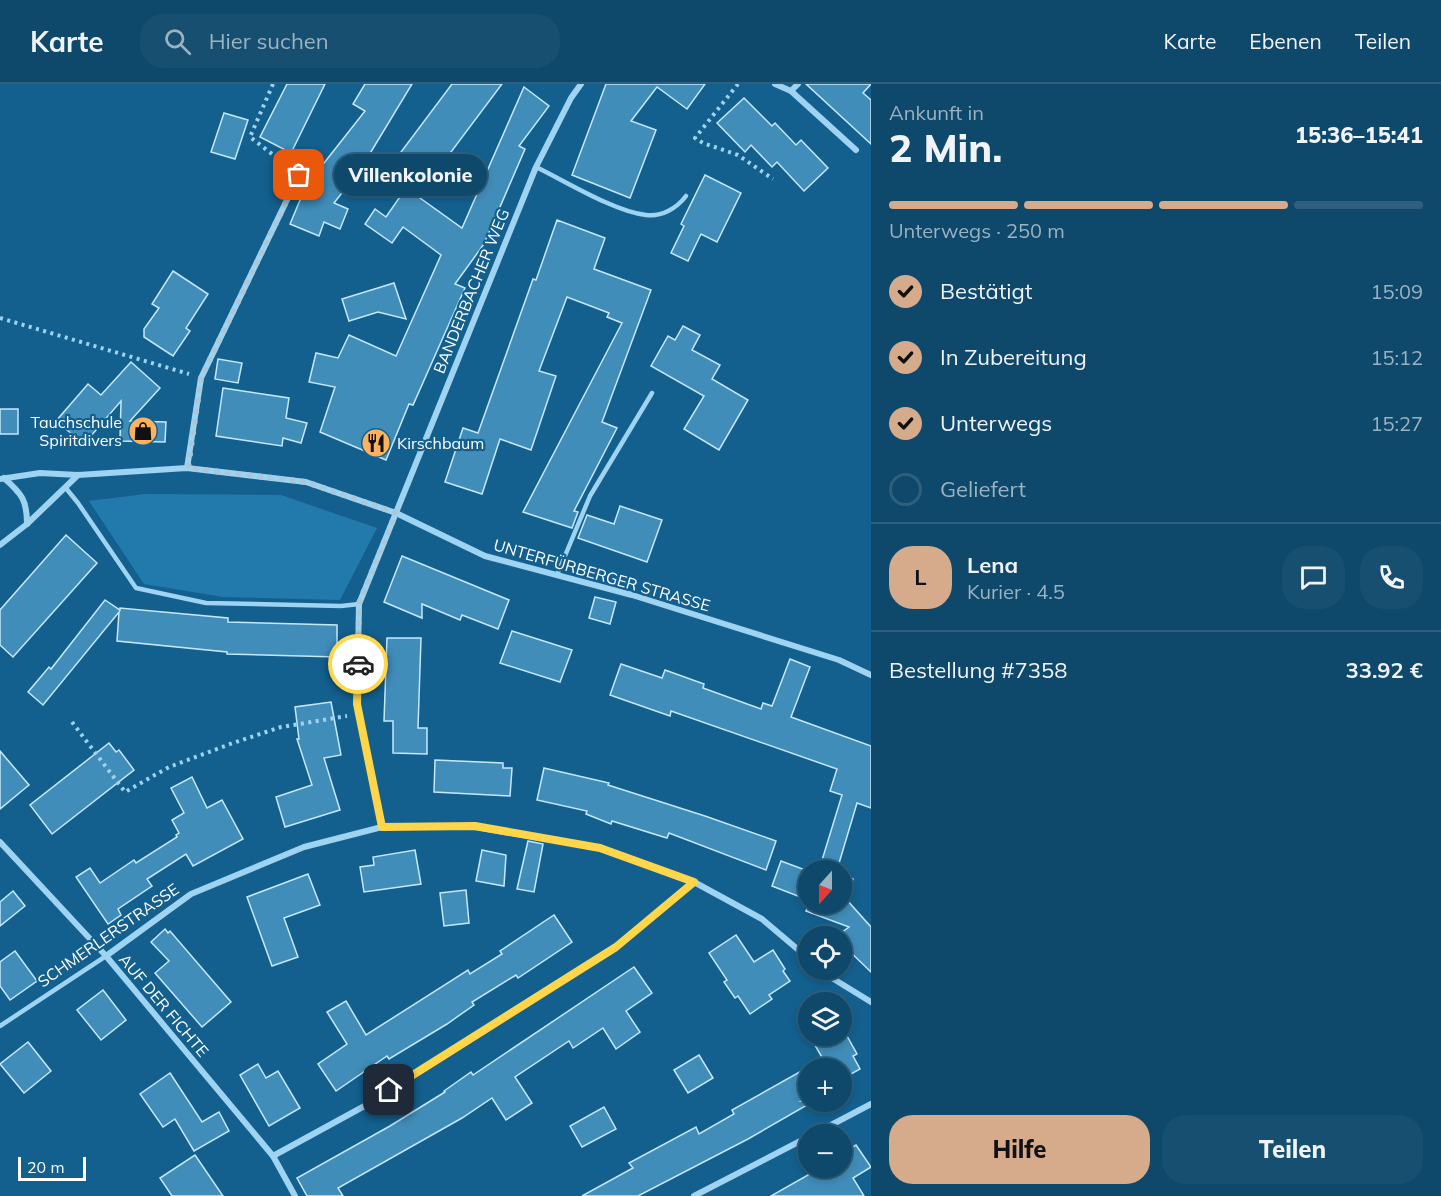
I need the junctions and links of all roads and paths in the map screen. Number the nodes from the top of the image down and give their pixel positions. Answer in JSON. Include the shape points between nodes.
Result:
{"nodes":[{"id":1,"x":273,"y":84,"type":"edge"},
{"id":2,"x":581,"y":84,"type":"edge"},
{"id":3,"x":738,"y":84,"type":"edge"},
{"id":4,"x":775,"y":84,"type":"edge"},
{"id":5,"x":798,"y":84,"type":"edge"},
{"id":6,"x":791,"y":91,"type":"junction"},
{"id":7,"x":856,"y":150,"type":"dead end"},
{"id":8,"x":536,"y":167,"type":"junction"},
{"id":9,"x":299,"y":175,"type":"joint"},
{"id":10,"x":773,"y":179,"type":"dead end"},
{"id":11,"x":686,"y":196,"type":"dead end"},
{"id":12,"x":0,"y":318,"type":"edge"},
{"id":13,"x":201,"y":378,"type":"junction"},
{"id":14,"x":652,"y":393,"type":"dead end"},
{"id":15,"x":188,"y":468,"type":"junction"},
{"id":16,"x":78,"y":475,"type":"junction"},
{"id":17,"x":2,"y":479,"type":"edge"},
{"id":18,"x":65,"y":487,"type":"junction"},
{"id":19,"x":396,"y":513,"type":"junction"},
{"id":20,"x":27,"y":524,"type":"junction"},
{"id":21,"x":0,"y":545,"type":"edge"},
{"id":22,"x":557,"y":575,"type":"junction"},
{"id":23,"x":359,"y":603,"type":"junction"},
{"id":24,"x":871,"y":675,"type":"edge"},
{"id":25,"x":359,"y":714,"type":"junction"},
{"id":26,"x":72,"y":722,"type":"dead end"},
{"id":27,"x":382,"y":827,"type":"junction"},
{"id":28,"x":0,"y":842,"type":"edge"},
{"id":29,"x":694,"y":882,"type":"junction"},
{"id":30,"x":798,"y":950,"type":"edge"},
{"id":31,"x":106,"y":956,"type":"junction"},
{"id":32,"x":835,"y":980,"type":"edge"},
{"id":33,"x":871,"y":1002,"type":"edge"},
{"id":34,"x":0,"y":1026,"type":"edge"},
{"id":35,"x":871,"y":1104,"type":"edge"},
{"id":36,"x":833,"y":1124,"type":"edge"},
{"id":37,"x":798,"y":1142,"type":"edge"},
{"id":38,"x":273,"y":1156,"type":"junction"},
{"id":39,"x":295,"y":1196,"type":"edge"},
{"id":40,"x":694,"y":1196,"type":"edge"}],
"edges":[{"from":1,"to":9,"type":"path","via":[[250,137]]},
{"from":2,"to":8,"type":"street","name":"BANDERBACHER WEG"},
{"from":3,"to":10,"type":"path","via":[[695,138],[738,155]]},
{"from":4,"to":6,"type":"street"},
{"from":5,"to":6,"type":"street"},
{"from":6,"to":7,"type":"street"},
{"from":8,"to":11,"type":"lane","via":[[624,210],[648,216],[678,206]]},
{"from":8,"to":19,"type":"street","name":"BANDERBACHER WEG"},
{"from":9,"to":13,"type":"street"},
{"from":12,"to":13,"type":"path"},
{"from":13,"to":15,"type":"street"},
{"from":14,"to":22,"type":"lane","via":[[590,496]]},
{"from":15,"to":16,"type":"street","name":"UNTERFÜRBERGER STRASSE"},
{"from":15,"to":19,"type":"street","name":"UNTERFÜRBERGER STRASSE","via":[[306,482]]},
{"from":16,"to":17,"type":"street","name":"UNTERFÜRBERGER STRASSE","via":[[40,472]]},
{"from":16,"to":18,"type":"street"},
{"from":17,"to":20,"type":"street","name":"UNTERFÜRBERGER STRASSE","via":[[21,494],[27,508]]},
{"from":18,"to":20,"type":"street"},
{"from":18,"to":23,"type":"lane","via":[[136,588],[206,603]]},
{"from":19,"to":22,"type":"street","name":"UNTERFÜRBERGER STRASSE","via":[[485,556]]},
{"from":19,"to":23,"type":"street","name":"BANDERBACHER WEG"},
{"from":20,"to":21,"type":"street"},
{"from":22,"to":24,"type":"street","name":"UNTERFÜRBERGER STRASSE","via":[[829,656]]},
{"from":23,"to":25,"type":"street"},
{"from":25,"to":26,"type":"path","via":[[271,730],[169,767],[125,792]]},
{"from":25,"to":27,"type":"street"},
{"from":27,"to":29,"type":"street","name":"SCHMERLERSTRASSE","via":[[475,826],[600,848]]},
{"from":27,"to":31,"type":"street","name":"SCHMERLERSTRASSE","via":[[304,847],[191,894]]},
{"from":28,"to":31,"type":"street","name":"AUF DER FICHTE"},
{"from":29,"to":30,"type":"street","name":"SCHMERLERSTRASSE","via":[[762,919]]},
{"from":29,"to":38,"type":"street","via":[[616,947],[370,1102]]},
{"from":31,"to":34,"type":"lane","name":"SCHMERLERSTRASSE"},
{"from":31,"to":38,"type":"street","name":"AUF DER FICHTE"},
{"from":32,"to":33,"type":"street"},
{"from":35,"to":36,"type":"street"},
{"from":37,"to":40,"type":"street"},
{"from":38,"to":39,"type":"street","name":"AUF DER FICHTE"}]}
